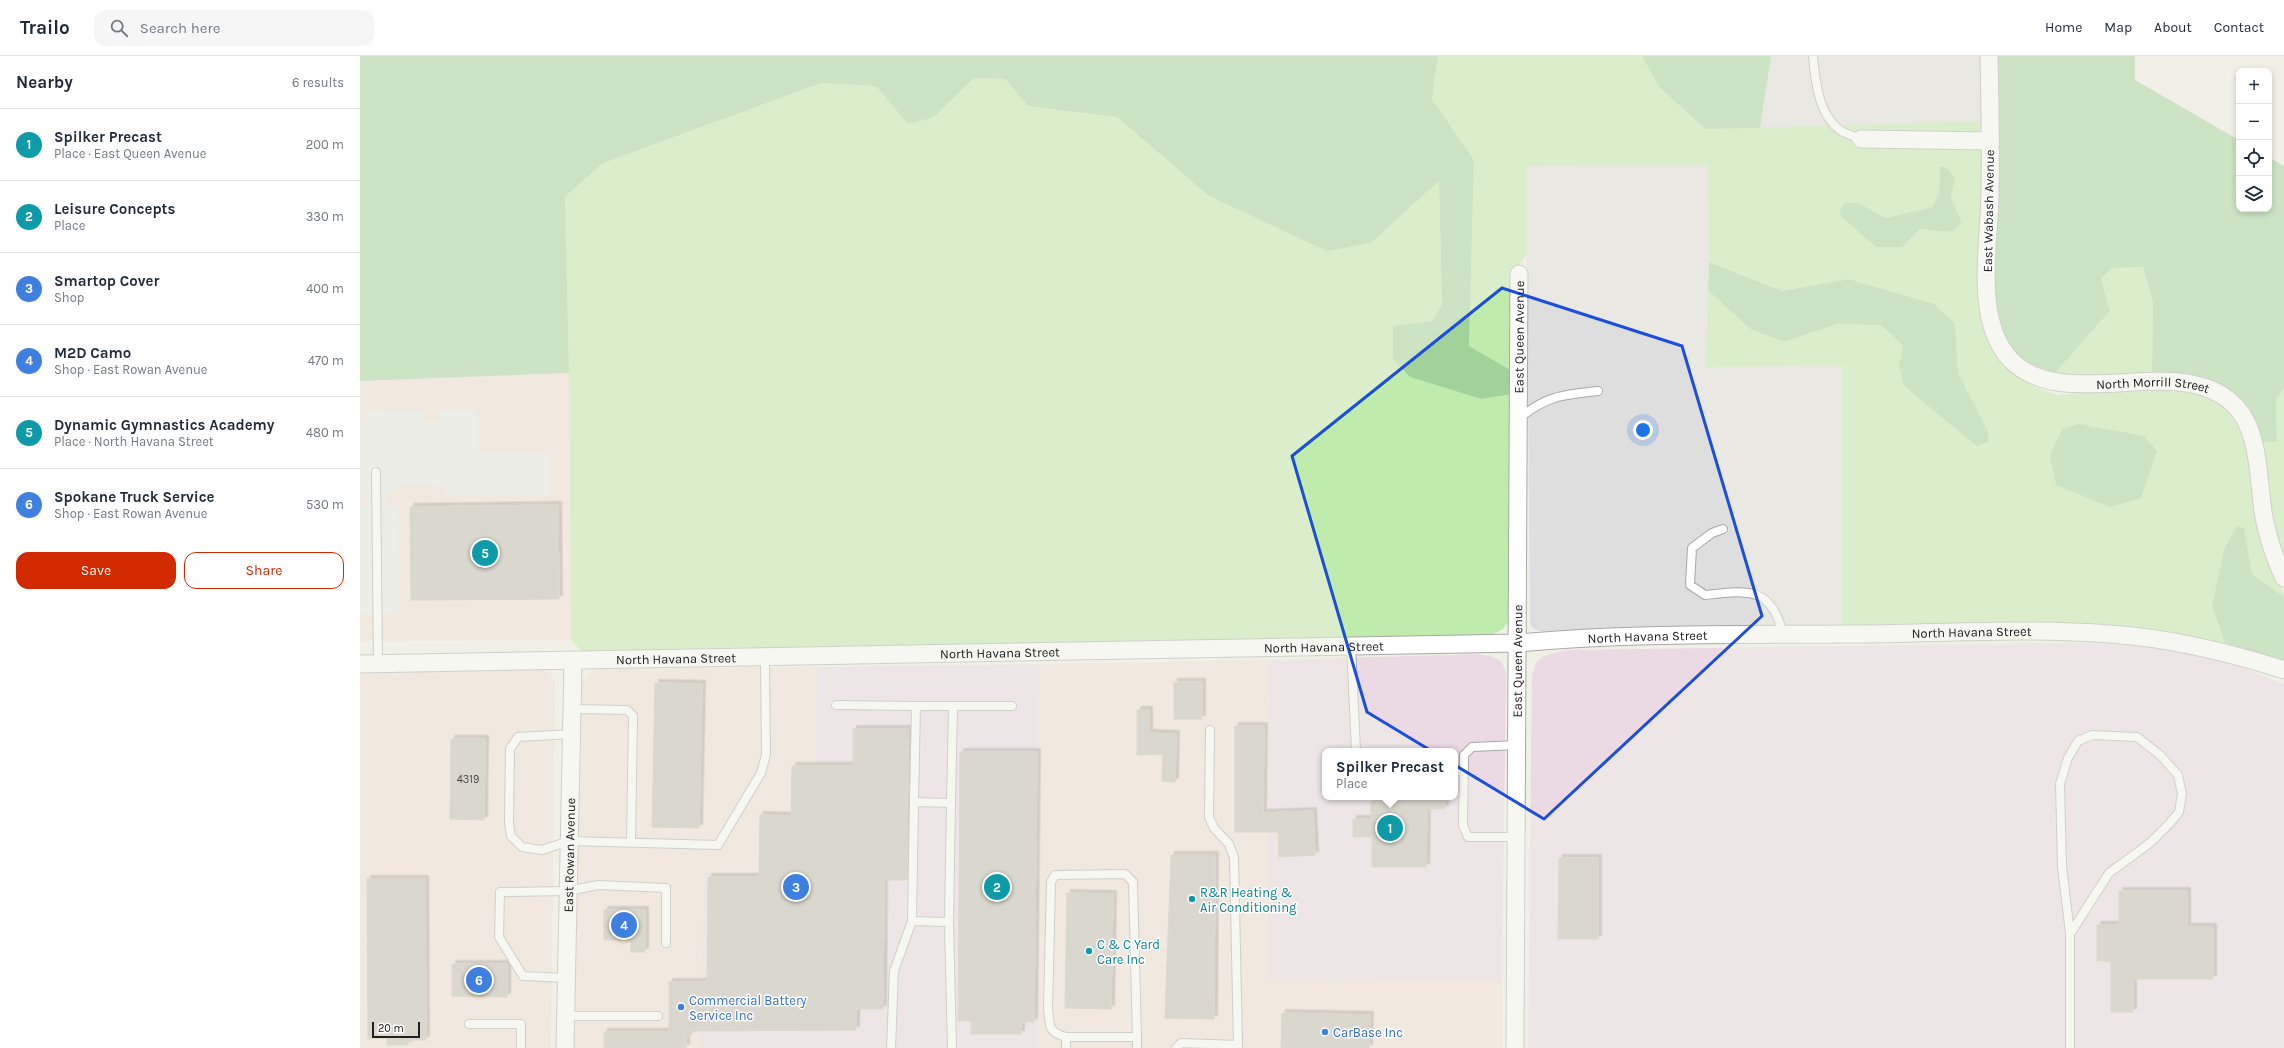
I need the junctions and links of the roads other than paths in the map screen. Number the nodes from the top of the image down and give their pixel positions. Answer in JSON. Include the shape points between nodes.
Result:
{"nodes":[{"id":1,"x":1813,"y":56,"type":"edge"},
{"id":2,"x":1989,"y":56,"type":"edge"},
{"id":3,"x":1861,"y":139,"type":"joint"},
{"id":4,"x":1990,"y":141,"type":"junction"},
{"id":5,"x":1519,"y":274,"type":"dead end"},
{"id":6,"x":2010,"y":360,"type":"joint"},
{"id":7,"x":1598,"y":391,"type":"dead end"},
{"id":8,"x":1520,"y":418,"type":"junction"},
{"id":9,"x":376,"y":472,"type":"dead end"},
{"id":10,"x":1723,"y":529,"type":"dead end"},
{"id":11,"x":2284,"y":578,"type":"edge"},
{"id":12,"x":1783,"y":635,"type":"junction"},
{"id":13,"x":1518,"y":643,"type":"junction"},
{"id":14,"x":1351,"y":646,"type":"junction"},
{"id":15,"x":765,"y":658,"type":"junction"},
{"id":16,"x":574,"y":662,"type":"junction"},
{"id":17,"x":360,"y":664,"type":"edge"},
{"id":18,"x":378,"y":664,"type":"junction"},
{"id":19,"x":2284,"y":670,"type":"edge"},
{"id":20,"x":836,"y":704,"type":"dead end"},
{"id":21,"x":916,"y":706,"type":"junction"},
{"id":22,"x":953,"y":706,"type":"junction"},
{"id":23,"x":1012,"y":706,"type":"dead end"},
{"id":24,"x":572,"y":709,"type":"junction"},
{"id":25,"x":1210,"y":730,"type":"dead end"},
{"id":26,"x":572,"y":734,"type":"junction"},
{"id":27,"x":1518,"y":745,"type":"junction"},
{"id":28,"x":1356,"y":748,"type":"edge"},
{"id":29,"x":1459,"y":771,"type":"edge"},
{"id":30,"x":914,"y":802,"type":"junction"},
{"id":31,"x":951,"y":803,"type":"junction"},
{"id":32,"x":1517,"y":837,"type":"junction"},
{"id":33,"x":569,"y":842,"type":"junction"},
{"id":34,"x":631,"y":843,"type":"junction"},
{"id":35,"x":568,"y":891,"type":"junction"},
{"id":36,"x":912,"y":921,"type":"junction"},
{"id":37,"x":950,"y":922,"type":"junction"},
{"id":38,"x":2070,"y":934,"type":"junction"},
{"id":39,"x":666,"y":943,"type":"dead end"},
{"id":40,"x":566,"y":978,"type":"junction"},
{"id":41,"x":565,"y":1016,"type":"junction"},
{"id":42,"x":658,"y":1016,"type":"dead end"},
{"id":43,"x":469,"y":1024,"type":"dead end"},
{"id":44,"x":1066,"y":1038,"type":"junction"},
{"id":45,"x":1137,"y":1038,"type":"junction"},
{"id":46,"x":1238,"y":1047,"type":"edge"},
{"id":47,"x":521,"y":1048,"type":"edge"},
{"id":48,"x":565,"y":1048,"type":"edge"},
{"id":49,"x":891,"y":1048,"type":"edge"},
{"id":50,"x":952,"y":1048,"type":"edge"},
{"id":51,"x":1066,"y":1048,"type":"edge"},
{"id":52,"x":1137,"y":1048,"type":"edge"},
{"id":53,"x":1176,"y":1048,"type":"edge"},
{"id":54,"x":1515,"y":1048,"type":"edge"},
{"id":55,"x":2070,"y":1048,"type":"edge"}],
"edges":[{"from":1,"to":3,"type":"lane","via":[[1820,101],[1829,120],[1843,132]]},
{"from":2,"to":4,"type":"street","name":"East Wabash Avenue"},
{"from":3,"to":4,"type":"street"},
{"from":4,"to":6,"type":"street","name":"East Wabash Avenue","via":[[1988,307],[1993,332]]},
{"from":5,"to":8,"type":"street","name":"East Queen Avenue"},
{"from":6,"to":11,"type":"street","name":"North Morrill Street","via":[[2028,373],[2056,382],[2184,384],[2206,388],[2232,404],[2241,413],[2252,441],[2268,536]]},
{"from":7,"to":8,"type":"lane","via":[[1557,396],[1538,403]]},
{"from":8,"to":13,"type":"street","name":"East Queen Avenue"},
{"from":9,"to":18,"type":"lane"},
{"from":10,"to":12,"type":"lane","via":[[1712,533],[1692,548],[1690,585],[1706,595],[1729,592],[1754,594],[1766,600],[1779,615]]},
{"from":12,"to":13,"type":"street","name":"North Havana Street","via":[[1613,636]]},
{"from":12,"to":19,"type":"street","name":"North Havana Street","via":[[2028,631],[2110,634],[2188,645]]},
{"from":13,"to":14,"type":"street","name":"North Havana Street"},
{"from":13,"to":27,"type":"street","name":"East Queen Avenue"},
{"from":14,"to":15,"type":"street","name":"North Havana Street"},
{"from":14,"to":28,"type":"lane"},
{"from":15,"to":16,"type":"street","name":"North Havana Street"},
{"from":15,"to":34,"type":"lane","via":[[766,756],[761,773],[718,845]]},
{"from":16,"to":18,"type":"street","name":"North Havana Street"},
{"from":16,"to":24,"type":"street","name":"East Rowan Avenue"},
{"from":17,"to":18,"type":"street","name":"North Havana Street"},
{"from":20,"to":21,"type":"lane"},
{"from":21,"to":22,"type":"lane"},
{"from":21,"to":30,"type":"lane"},
{"from":22,"to":23,"type":"lane"},
{"from":22,"to":31,"type":"lane"},
{"from":24,"to":26,"type":"street","name":"East Rowan Avenue"},
{"from":24,"to":34,"type":"lane","via":[[627,710],[633,716]]},
{"from":25,"to":46,"type":"lane","via":[[1209,817],[1214,828],[1229,844],[1234,858]]},
{"from":26,"to":33,"type":"street","name":"East Rowan Avenue"},
{"from":26,"to":33,"type":"lane","via":[[518,736],[510,749],[508,769],[511,836],[522,846],[542,850]]},
{"from":27,"to":29,"type":"lane","via":[[1472,747],[1464,755]]},
{"from":27,"to":32,"type":"street","name":"East Queen Avenue"},
{"from":29,"to":32,"type":"lane","via":[[1463,825],[1468,837]]},
{"from":30,"to":31,"type":"lane"},
{"from":30,"to":36,"type":"lane"},
{"from":31,"to":37,"type":"lane"},
{"from":32,"to":54,"type":"street","name":"East Queen Avenue"},
{"from":33,"to":34,"type":"lane"},
{"from":33,"to":35,"type":"street","name":"East Rowan Avenue"},
{"from":35,"to":39,"type":"lane","via":[[598,885],[666,888]]},
{"from":35,"to":40,"type":"street","name":"East Rowan Avenue"},
{"from":35,"to":40,"type":"lane","via":[[500,892],[499,937],[523,976]]},
{"from":36,"to":37,"type":"lane"},
{"from":36,"to":49,"type":"lane","via":[[894,971]]},
{"from":37,"to":50,"type":"lane"},
{"from":38,"to":38,"type":"lane","via":[[2109,873],[2150,843],[2179,812],[2182,794],[2178,775],[2160,755],[2137,737],[2092,735],[2078,741],[2068,758],[2060,784],[2060,822]]},
{"from":38,"to":55,"type":"lane"},
{"from":40,"to":41,"type":"street","name":"East Rowan Avenue"},
{"from":41,"to":42,"type":"lane"},
{"from":41,"to":48,"type":"street","name":"East Rowan Avenue"},
{"from":43,"to":47,"type":"lane","via":[[521,1024]]},
{"from":44,"to":45,"type":"lane"},
{"from":44,"to":45,"type":"lane","via":[[1056,1035],[1050,1028],[1048,1008],[1051,882],[1055,875],[1125,874],[1133,882]]},
{"from":44,"to":51,"type":"lane"},
{"from":45,"to":52,"type":"lane"},
{"from":46,"to":53,"type":"lane","via":[[1181,1043]]}]}
